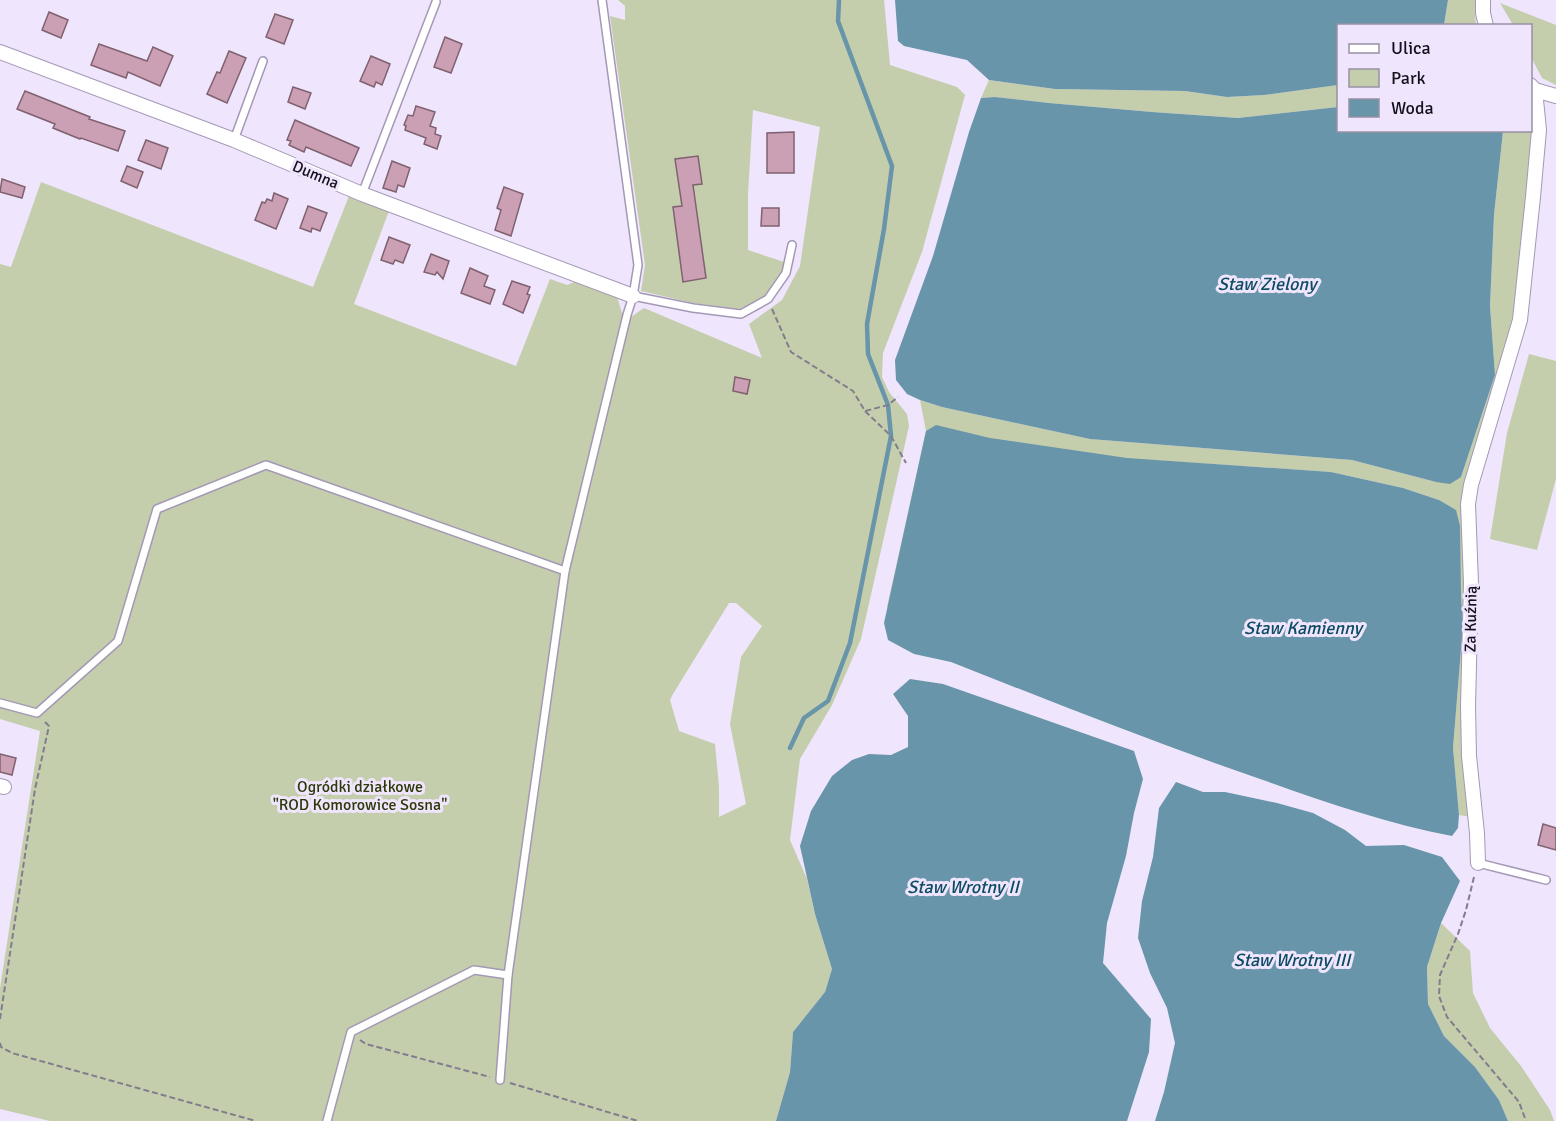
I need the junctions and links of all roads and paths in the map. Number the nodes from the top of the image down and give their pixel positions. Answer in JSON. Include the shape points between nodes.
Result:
{"nodes":[{"id":1,"x":603,"y":0,"type":"edge"},
{"id":2,"x":1483,"y":0,"type":"edge"},
{"id":3,"x":436,"y":2,"type":"dead end"},
{"id":4,"x":1486,"y":24,"type":"edge"},
{"id":5,"x":0,"y":52,"type":"edge"},
{"id":6,"x":263,"y":61,"type":"dead end"},
{"id":7,"x":1533,"y":87,"type":"edge"},
{"id":8,"x":1556,"y":96,"type":"edge"},
{"id":9,"x":234,"y":140,"type":"junction"},
{"id":10,"x":362,"y":194,"type":"junction"},
{"id":11,"x":792,"y":245,"type":"dead end"},
{"id":12,"x":633,"y":296,"type":"junction"},
{"id":13,"x":768,"y":299,"type":"junction"},
{"id":14,"x":898,"y":397,"type":"dead end"},
{"id":15,"x":865,"y":411,"type":"junction"},
{"id":16,"x":906,"y":463,"type":"dead end"},
{"id":17,"x":565,"y":571,"type":"junction"},
{"id":18,"x":0,"y":703,"type":"edge"},
{"id":19,"x":37,"y":713,"type":"junction"},
{"id":20,"x":1478,"y":863,"type":"junction"},
{"id":21,"x":1546,"y":880,"type":"dead end"},
{"id":22,"x":508,"y":975,"type":"junction"},
{"id":23,"x":0,"y":1019,"type":"edge"},
{"id":24,"x":0,"y":1043,"type":"edge"},
{"id":25,"x":500,"y":1080,"type":"dead end"},
{"id":26,"x":256,"y":1121,"type":"edge"},
{"id":27,"x":327,"y":1121,"type":"edge"},
{"id":28,"x":1526,"y":1121,"type":"edge"}],
"edges":[{"from":1,"to":12,"type":"lane","via":[[638,265]]},
{"from":2,"to":4,"type":"street"},
{"from":3,"to":10,"type":"lane"},
{"from":5,"to":9,"type":"street","name":"Dumna"},
{"from":6,"to":9,"type":"lane"},
{"from":7,"to":8,"type":"street","name":"Za Kuźnią"},
{"from":7,"to":20,"type":"street","name":"Za Kuźnią","via":[[1539,130],[1520,320],[1468,504],[1469,756]]},
{"from":9,"to":10,"type":"street","name":"Dumna"},
{"from":10,"to":12,"type":"street","name":"Dumna"},
{"from":11,"to":13,"type":"lane","via":[[786,273]]},
{"from":12,"to":13,"type":"lane","via":[[741,314]]},
{"from":12,"to":17,"type":"lane"},
{"from":13,"to":15,"type":"path","via":[[790,352],[853,391]]},
{"from":14,"to":15,"type":"path","via":[[888,405]]},
{"from":15,"to":16,"type":"path","via":[[891,436]]},
{"from":17,"to":19,"type":"lane","via":[[267,465],[157,509],[118,641]]},
{"from":17,"to":22,"type":"lane"},
{"from":18,"to":19,"type":"lane"},
{"from":19,"to":23,"type":"path","via":[[49,726],[35,789]]},
{"from":20,"to":21,"type":"lane"},
{"from":20,"to":28,"type":"path","via":[[1458,934],[1440,975],[1439,996],[1447,1017],[1519,1102]]},
{"from":22,"to":25,"type":"lane"},
{"from":22,"to":27,"type":"lane","via":[[474,970],[351,1032]]},
{"from":24,"to":26,"type":"path","via":[[12,1053]]}]}
